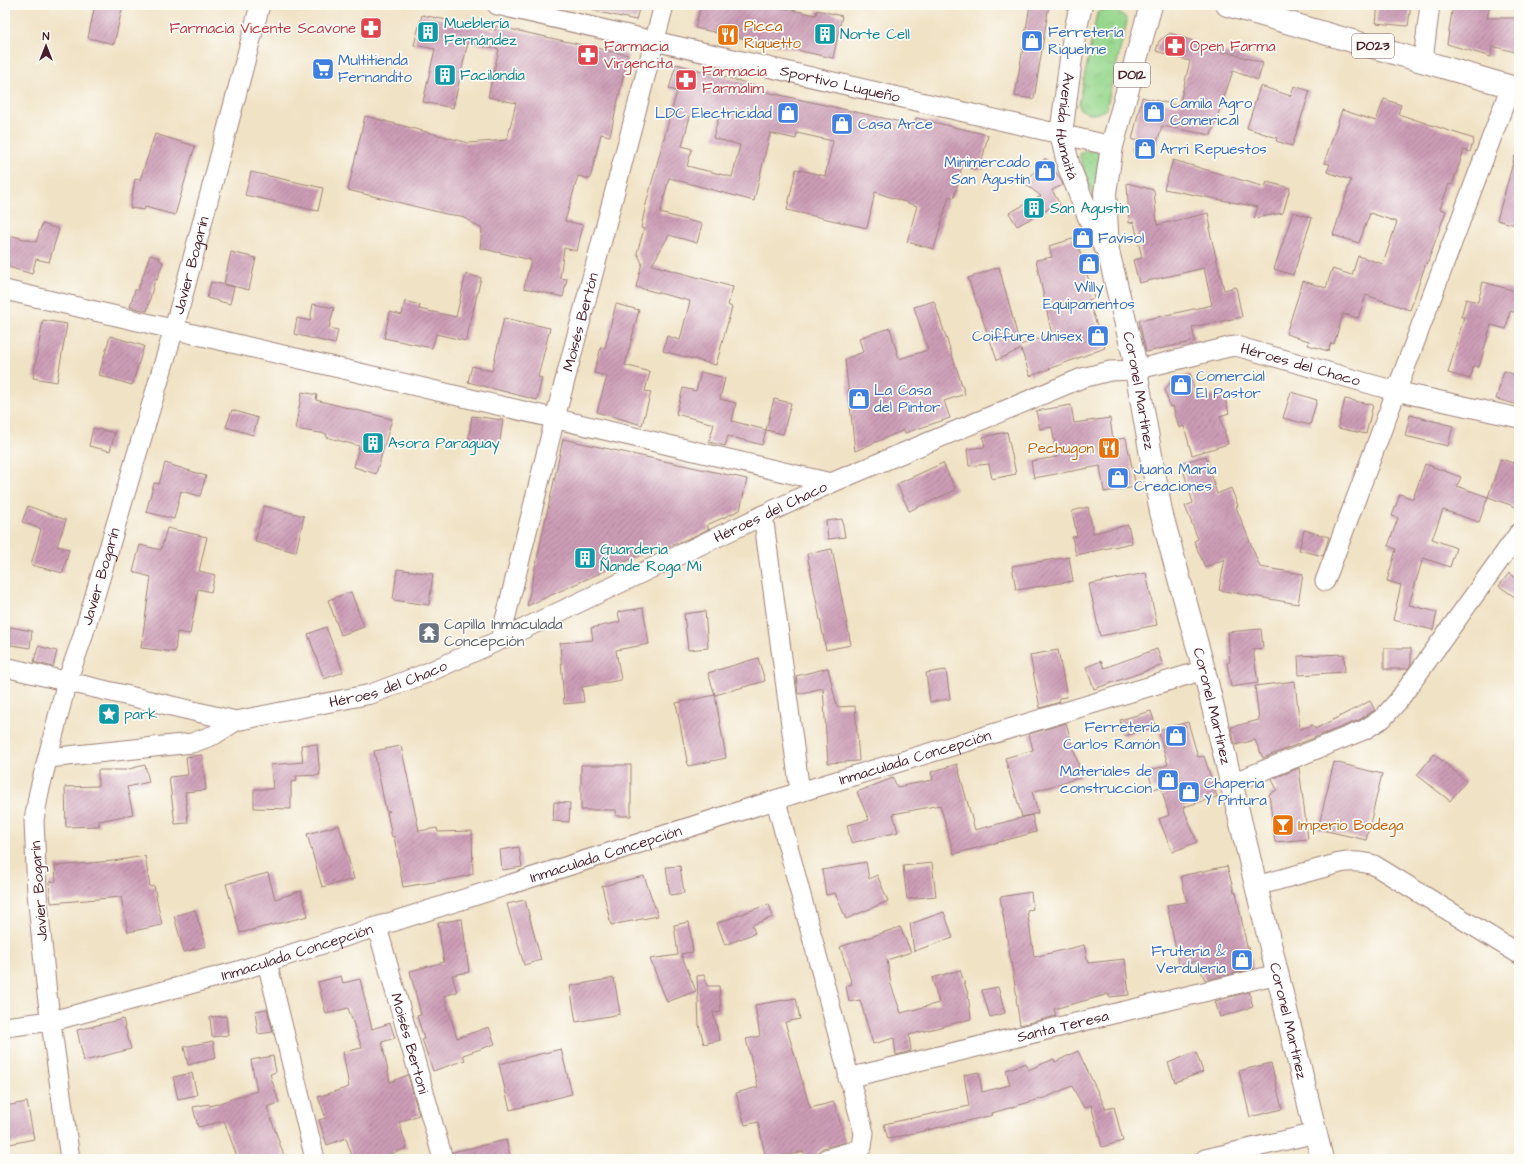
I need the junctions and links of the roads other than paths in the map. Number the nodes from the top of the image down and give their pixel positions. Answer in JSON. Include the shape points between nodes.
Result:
{"nodes":[{"id":1,"x":260,"y":5,"type":"edge"},
{"id":2,"x":497,"y":5,"type":"edge"},
{"id":3,"x":664,"y":5,"type":"edge"},
{"id":4,"x":1081,"y":5,"type":"edge"},
{"id":5,"x":1151,"y":5,"type":"edge"},
{"id":6,"x":1227,"y":5,"type":"edge"},
{"id":7,"x":1430,"y":5,"type":"edge"},
{"id":8,"x":655,"y":41,"type":"junction"},
{"id":9,"x":1423,"y":60,"type":"junction"},
{"id":10,"x":1515,"y":88,"type":"edge"},
{"id":11,"x":1061,"y":134,"type":"junction"},
{"id":12,"x":1112,"y":146,"type":"junction"},
{"id":13,"x":1108,"y":252,"type":"junction"},
{"id":14,"x":5,"y":290,"type":"edge"},
{"id":15,"x":174,"y":329,"type":"junction"},
{"id":16,"x":1135,"y":370,"type":"junction"},
{"id":17,"x":1396,"y":391,"type":"junction"},
{"id":18,"x":555,"y":418,"type":"junction"},
{"id":19,"x":1519,"y":418,"type":"edge"},
{"id":20,"x":831,"y":483,"type":"junction"},
{"id":21,"x":763,"y":515,"type":"junction"},
{"id":22,"x":1519,"y":533,"type":"edge"},
{"id":23,"x":1325,"y":581,"type":"dead end"},
{"id":24,"x":500,"y":640,"type":"junction"},
{"id":25,"x":5,"y":667,"type":"edge"},
{"id":26,"x":1204,"y":670,"type":"junction"},
{"id":27,"x":67,"y":681,"type":"junction"},
{"id":28,"x":236,"y":721,"type":"junction"},
{"id":29,"x":48,"y":758,"type":"junction"},
{"id":30,"x":1232,"y":783,"type":"junction"},
{"id":31,"x":800,"y":792,"type":"junction"},
{"id":32,"x":776,"y":801,"type":"junction"},
{"id":33,"x":1256,"y":886,"type":"junction"},
{"id":34,"x":377,"y":927,"type":"junction"},
{"id":35,"x":1519,"y":954,"type":"edge"},
{"id":36,"x":267,"y":962,"type":"junction"},
{"id":37,"x":1278,"y":974,"type":"junction"},
{"id":38,"x":52,"y":1021,"type":"junction"},
{"id":39,"x":5,"y":1027,"type":"edge"},
{"id":40,"x":848,"y":1078,"type":"junction"},
{"id":41,"x":1316,"y":1133,"type":"junction"},
{"id":42,"x":70,"y":1159,"type":"edge"},
{"id":43,"x":315,"y":1159,"type":"edge"},
{"id":44,"x":443,"y":1159,"type":"edge"},
{"id":45,"x":826,"y":1159,"type":"edge"},
{"id":46,"x":1205,"y":1159,"type":"edge"},
{"id":47,"x":1322,"y":1159,"type":"edge"}],
"edges":[{"from":1,"to":15,"type":"street","name":"Javier Bogarín"},
{"from":2,"to":8,"type":"street","name":"Sportivo Luqueño"},
{"from":3,"to":8,"type":"street","name":"Moisés Bertón"},
{"from":4,"to":11,"type":"main road","name":"Avenida Humaitá","number":"D012","via":[[1074,36]]},
{"from":5,"to":12,"type":"main road","name":"Avenida Humaitá","number":"D012"},
{"from":6,"to":9,"type":"main road","number":"D023"},
{"from":7,"to":9,"type":"street"},
{"from":8,"to":11,"type":"street","name":"Sportivo Luqueño"},
{"from":8,"to":18,"type":"street","name":"Moisés Bertón"},
{"from":9,"to":10,"type":"main road","number":"D023"},
{"from":10,"to":17,"type":"street"},
{"from":11,"to":12,"type":"street","name":"Sportivo Luqueño"},
{"from":11,"to":13,"type":"main road","name":"Avenida Humaitá","number":"D012","via":[[1069,167],[1089,217]]},
{"from":12,"to":13,"type":"main road","name":"Avenida Humaitá","number":"D012","via":[[1105,193]]},
{"from":13,"to":16,"type":"main road","name":"Coronel Martínez","number":"D012"},
{"from":14,"to":15,"type":"street"},
{"from":15,"to":18,"type":"street"},
{"from":15,"to":27,"type":"street","name":"Javier Bogarín","via":[[82,639]]},
{"from":16,"to":17,"type":"street","name":"Héroes del Chaco","via":[[1236,346]]},
{"from":16,"to":20,"type":"street","name":"Héroes del Chaco","via":[[1110,371],[1082,378]]},
{"from":16,"to":26,"type":"main road","name":"Coronel Martínez","number":"D012","via":[[1161,512]]},
{"from":17,"to":19,"type":"street","name":"Héroes del Chaco"},
{"from":17,"to":23,"type":"street"},
{"from":18,"to":20,"type":"street"},
{"from":18,"to":24,"type":"street","name":"Moisés Bertón"},
{"from":20,"to":21,"type":"street","name":"Héroes del Chaco"},
{"from":21,"to":24,"type":"street","name":"Héroes del Chaco"},
{"from":21,"to":31,"type":"street"},
{"from":22,"to":30,"type":"street","via":[[1398,701],[1383,718],[1364,730]]},
{"from":24,"to":28,"type":"street","name":"Héroes del Chaco","via":[[372,694]]},
{"from":25,"to":27,"type":"street","name":"Héroes del Chaco"},
{"from":26,"to":30,"type":"main road","name":"Coronel Martínez","number":"D012"},
{"from":26,"to":31,"type":"street","name":"Inmaculada Concepción"},
{"from":27,"to":28,"type":"street","name":"Héroes del Chaco"},
{"from":27,"to":29,"type":"street","name":"Javier Bogarín"},
{"from":28,"to":29,"type":"street","via":[[214,735],[192,743]]},
{"from":29,"to":38,"type":"street","name":"Javier Bogarín","via":[[34,820],[37,893]]},
{"from":30,"to":33,"type":"main road","name":"Coronel Martínez","number":"D012"},
{"from":31,"to":32,"type":"street","name":"Inmaculada Concepción"},
{"from":32,"to":34,"type":"street","name":"Inmaculada Concepción"},
{"from":32,"to":40,"type":"street"},
{"from":33,"to":35,"type":"street","via":[[1340,863],[1364,862],[1374,865]]},
{"from":33,"to":37,"type":"main road","name":"Coronel Martínez","number":"D012"},
{"from":34,"to":36,"type":"street","name":"Inmaculada Concepción"},
{"from":34,"to":44,"type":"street","name":"Moisés Bertoni"},
{"from":36,"to":38,"type":"street","name":"Inmaculada Concepción"},
{"from":36,"to":43,"type":"street"},
{"from":37,"to":40,"type":"street","name":"Santa Teresa"},
{"from":37,"to":41,"type":"main road","name":"Coronel Martínez","number":"D012"},
{"from":38,"to":39,"type":"street","name":"Inmaculada Concepción"},
{"from":38,"to":42,"type":"street","name":"Javier Bogarín"},
{"from":40,"to":45,"type":"street","via":[[864,1140],[858,1150]]},
{"from":41,"to":46,"type":"street"},
{"from":41,"to":47,"type":"main road","name":"Coronel Martínez","number":"D012"}]}
